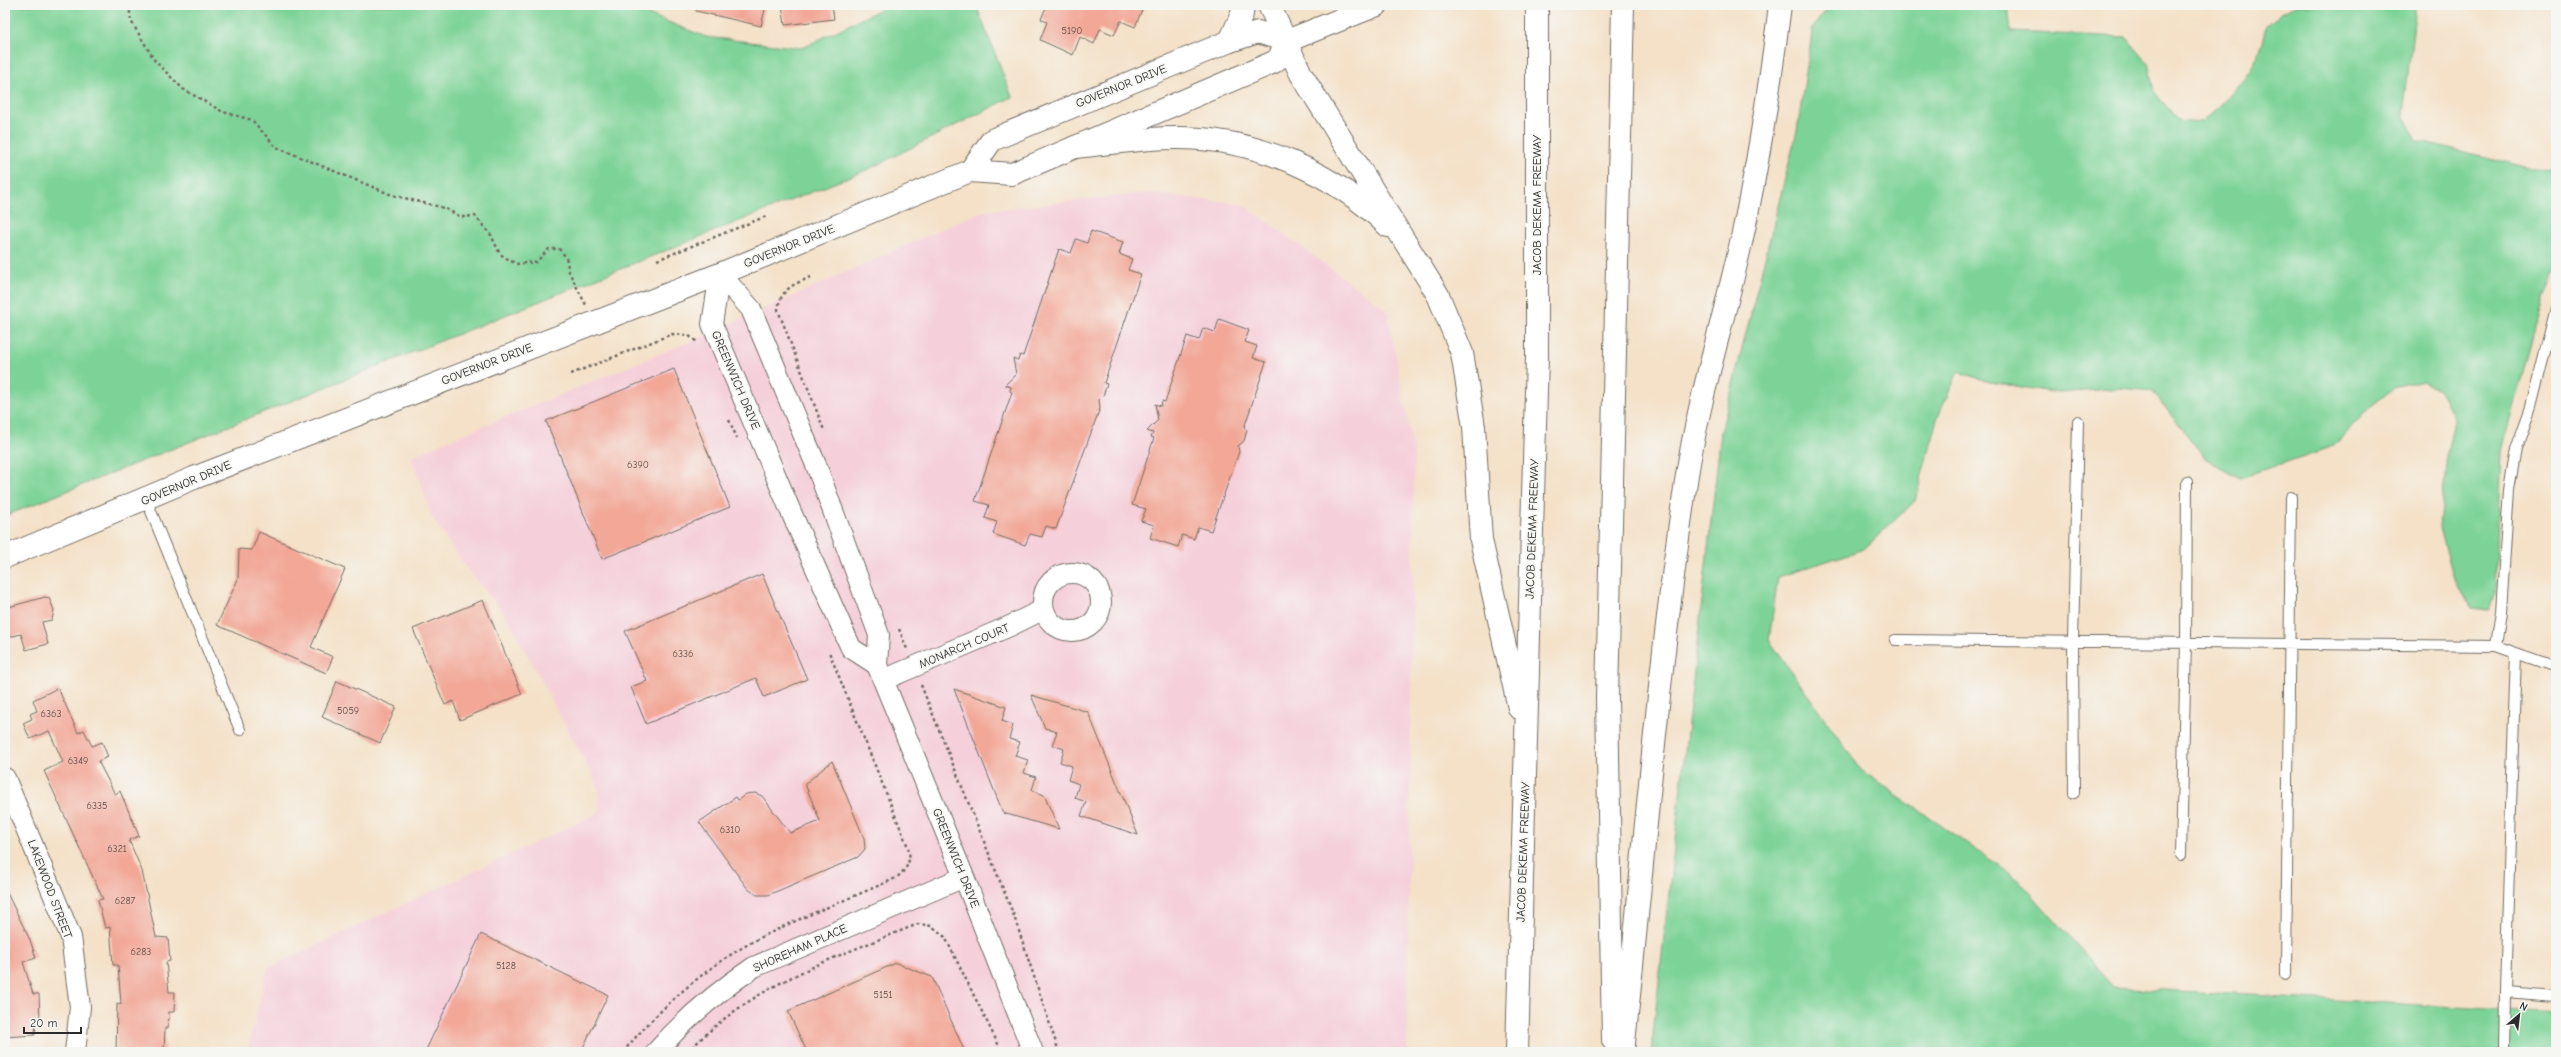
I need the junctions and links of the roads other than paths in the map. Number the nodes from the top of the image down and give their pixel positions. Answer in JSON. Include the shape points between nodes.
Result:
{"nodes":[{"id":1,"x":1243,"y":5,"type":"edge"},
{"id":2,"x":1270,"y":5,"type":"edge"},
{"id":3,"x":1377,"y":5,"type":"edge"},
{"id":4,"x":1537,"y":5,"type":"edge"},
{"id":5,"x":1780,"y":5,"type":"edge"},
{"id":6,"x":1623,"y":7,"type":"edge"},
{"id":7,"x":1230,"y":41,"type":"junction"},
{"id":8,"x":1287,"y":41,"type":"junction"},
{"id":9,"x":1075,"y":147,"type":"junction"},
{"id":10,"x":970,"y":171,"type":"junction"},
{"id":11,"x":1412,"y":251,"type":"junction"},
{"id":12,"x":720,"y":274,"type":"junction"},
{"id":13,"x":2556,"y":308,"type":"edge"},
{"id":14,"x":2078,"y":421,"type":"dead end"},
{"id":15,"x":2187,"y":482,"type":"dead end"},
{"id":16,"x":2291,"y":497,"type":"dead end"},
{"id":17,"x":146,"y":499,"type":"junction"},
{"id":18,"x":5,"y":557,"type":"edge"},
{"id":19,"x":1044,"y":609,"type":"dead end"},
{"id":20,"x":1895,"y":640,"type":"dead end"},
{"id":21,"x":2074,"y":642,"type":"junction"},
{"id":22,"x":2186,"y":643,"type":"junction"},
{"id":23,"x":2290,"y":644,"type":"junction"},
{"id":24,"x":2496,"y":646,"type":"junction"},
{"id":25,"x":2516,"y":653,"type":"junction"},
{"id":26,"x":2556,"y":667,"type":"edge"},
{"id":27,"x":880,"y":673,"type":"junction"},
{"id":28,"x":240,"y":730,"type":"dead end"},
{"id":29,"x":1526,"y":738,"type":"junction"},
{"id":30,"x":5,"y":778,"type":"edge"},
{"id":31,"x":2074,"y":793,"type":"dead end"},
{"id":32,"x":9,"y":798,"type":"edge"},
{"id":33,"x":2181,"y":855,"type":"dead end"},
{"id":34,"x":964,"y":877,"type":"junction"},
{"id":35,"x":2286,"y":974,"type":"dead end"},
{"id":36,"x":2505,"y":992,"type":"junction"},
{"id":37,"x":2556,"y":996,"type":"edge"},
{"id":38,"x":75,"y":1052,"type":"edge"},
{"id":39,"x":656,"y":1052,"type":"edge"},
{"id":40,"x":1033,"y":1052,"type":"edge"},
{"id":41,"x":1517,"y":1052,"type":"edge"},
{"id":42,"x":1613,"y":1052,"type":"edge"},
{"id":43,"x":1623,"y":1052,"type":"edge"},
{"id":44,"x":2504,"y":1052,"type":"edge"}],
"edges":[{"from":1,"to":7,"type":"main road","via":[[1242,14]]},
{"from":2,"to":8,"type":"main road"},
{"from":3,"to":8,"type":"main road"},
{"from":4,"to":29,"type":"main road","name":"JACOB DEKEMA FREEWAY","via":[[1537,357]]},
{"from":5,"to":43,"type":"main road","via":[[1763,131],[1740,246],[1688,473],[1667,634]]},
{"from":6,"to":42,"type":"main road","via":[[1607,698]]},
{"from":7,"to":8,"type":"main road","name":"GOVERNOR DRIVE","via":[[1258,32]]},
{"from":7,"to":10,"type":"main road","name":"GOVERNOR DRIVE","via":[[992,140]]},
{"from":8,"to":9,"type":"main road","name":"GOVERNOR DRIVE","via":[[1279,58],[1274,62]]},
{"from":8,"to":11,"type":"main road","via":[[1301,74]]},
{"from":9,"to":10,"type":"main road","name":"GOVERNOR DRIVE","via":[[1012,174]]},
{"from":9,"to":11,"type":"main road","via":[[1180,138],[1227,142],[1282,157],[1330,182],[1370,209]]},
{"from":10,"to":12,"type":"main road","name":"GOVERNOR DRIVE"},
{"from":11,"to":29,"type":"main road","via":[[1438,295],[1462,353],[1474,427],[1481,540]]},
{"from":12,"to":17,"type":"main road","name":"GOVERNOR DRIVE","via":[[194,478]]},
{"from":12,"to":27,"type":"street","name":"GREENWICH DRIVE","via":[[751,309],[816,465],[879,635]]},
{"from":12,"to":27,"type":"street","name":"GREENWICH DRIVE","via":[[712,324],[851,648]]},
{"from":13,"to":24,"type":"lane","via":[[2532,407],[2516,449],[2509,490],[2501,612]]},
{"from":14,"to":21,"type":"lane"},
{"from":15,"to":22,"type":"lane"},
{"from":16,"to":23,"type":"lane"},
{"from":17,"to":18,"type":"main road","name":"GOVERNOR DRIVE"},
{"from":17,"to":28,"type":"lane"},
{"from":19,"to":27,"type":"street","name":"MONARCH COURT","via":[[1010,626]]},
{"from":20,"to":21,"type":"lane"},
{"from":21,"to":22,"type":"lane"},
{"from":21,"to":31,"type":"lane"},
{"from":22,"to":23,"type":"lane"},
{"from":22,"to":33,"type":"lane"},
{"from":23,"to":24,"type":"lane"},
{"from":23,"to":35,"type":"lane"},
{"from":24,"to":25,"type":"lane"},
{"from":25,"to":26,"type":"lane"},
{"from":25,"to":36,"type":"lane"},
{"from":27,"to":34,"type":"street","name":"GREENWICH DRIVE"},
{"from":29,"to":41,"type":"main road","name":"JACOB DEKEMA FREEWAY"},
{"from":30,"to":32,"type":"street","name":"LAKEWOOD STREET"},
{"from":32,"to":38,"type":"street","name":"LAKEWOOD STREET","via":[[70,937],[80,1007]]},
{"from":34,"to":39,"type":"street","name":"SHOREHAM PLACE","via":[[754,967],[730,983],[679,1026]]},
{"from":34,"to":40,"type":"street","name":"GREENWICH DRIVE"},
{"from":36,"to":37,"type":"lane"},
{"from":36,"to":44,"type":"lane"}]}
